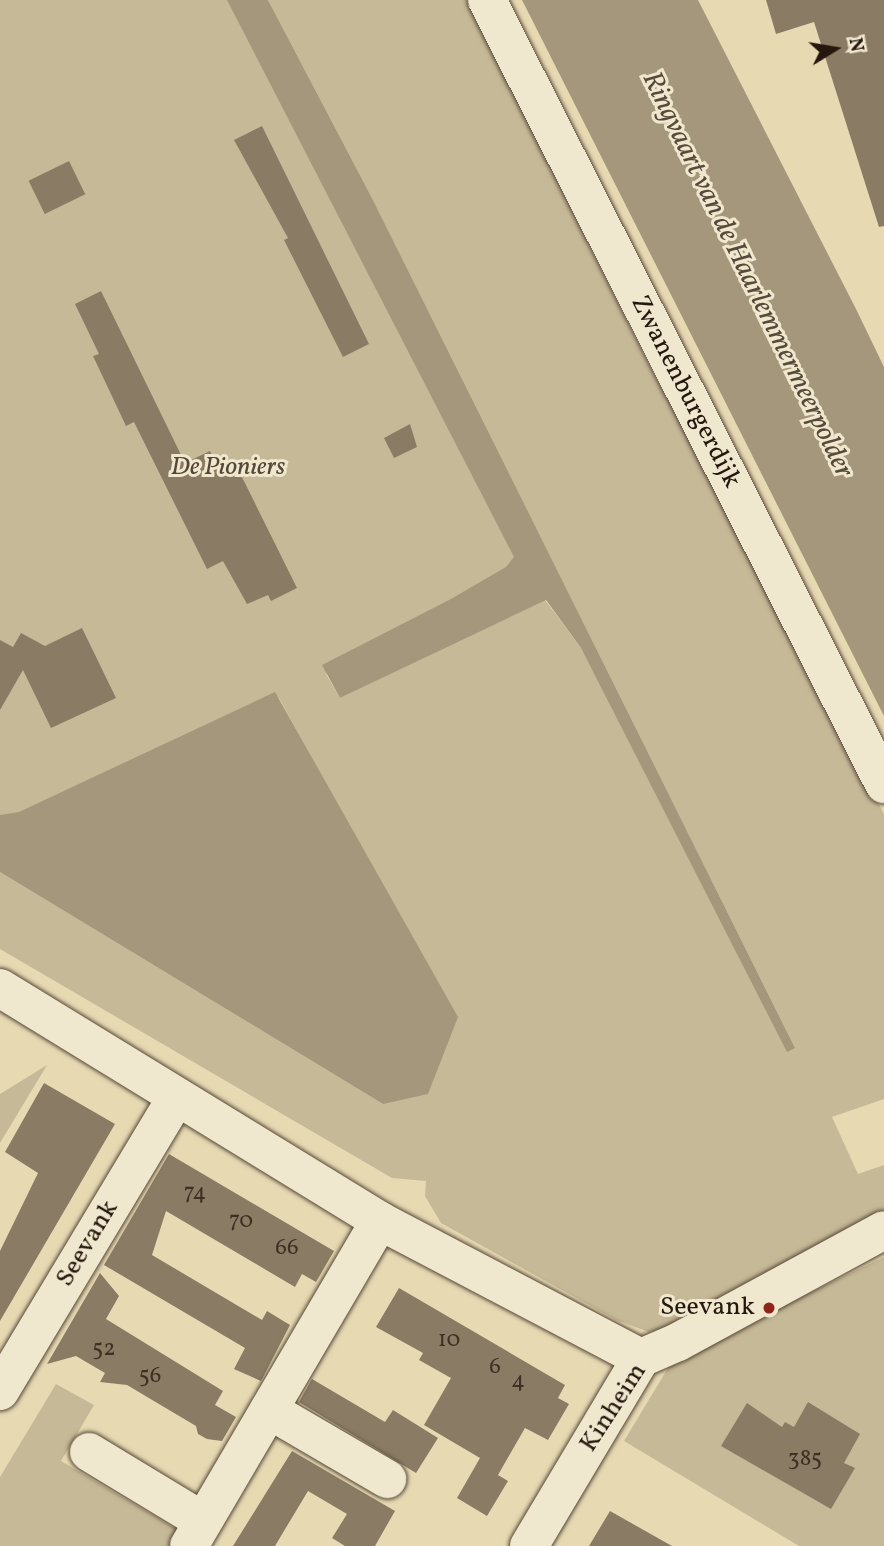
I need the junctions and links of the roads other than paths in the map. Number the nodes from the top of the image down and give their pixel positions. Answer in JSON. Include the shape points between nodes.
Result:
{"nodes":[{"id":1,"x":487,"y":0,"type":"edge"},
{"id":2,"x":884,"y":784,"type":"edge"},
{"id":3,"x":0,"y":988,"type":"edge"},
{"id":4,"x":177,"y":1097,"type":"junction"},
{"id":5,"x":380,"y":1221,"type":"junction"},
{"id":6,"x":884,"y":1230,"type":"edge"},
{"id":7,"x":641,"y":1358,"type":"junction"},
{"id":8,"x":0,"y":1391,"type":"edge"},
{"id":9,"x":269,"y":1410,"type":"junction"},
{"id":10,"x":89,"y":1452,"type":"dead end"},
{"id":11,"x":387,"y":1479,"type":"dead end"},
{"id":12,"x":196,"y":1533,"type":"edge"},
{"id":13,"x":529,"y":1546,"type":"edge"}],
"edges":[{"from":1,"to":2,"type":"street","name":"Zwanenburgerdijk"},
{"from":3,"to":4,"type":"street"},
{"from":4,"to":5,"type":"street"},
{"from":4,"to":8,"type":"street","name":"Seevank"},
{"from":5,"to":7,"type":"street"},
{"from":5,"to":9,"type":"street"},
{"from":6,"to":7,"type":"street","name":"Kinheim"},
{"from":7,"to":13,"type":"street","name":"Kinheim"},
{"from":9,"to":11,"type":"street"},
{"from":9,"to":12,"type":"street"},
{"from":10,"to":12,"type":"street"}]}
